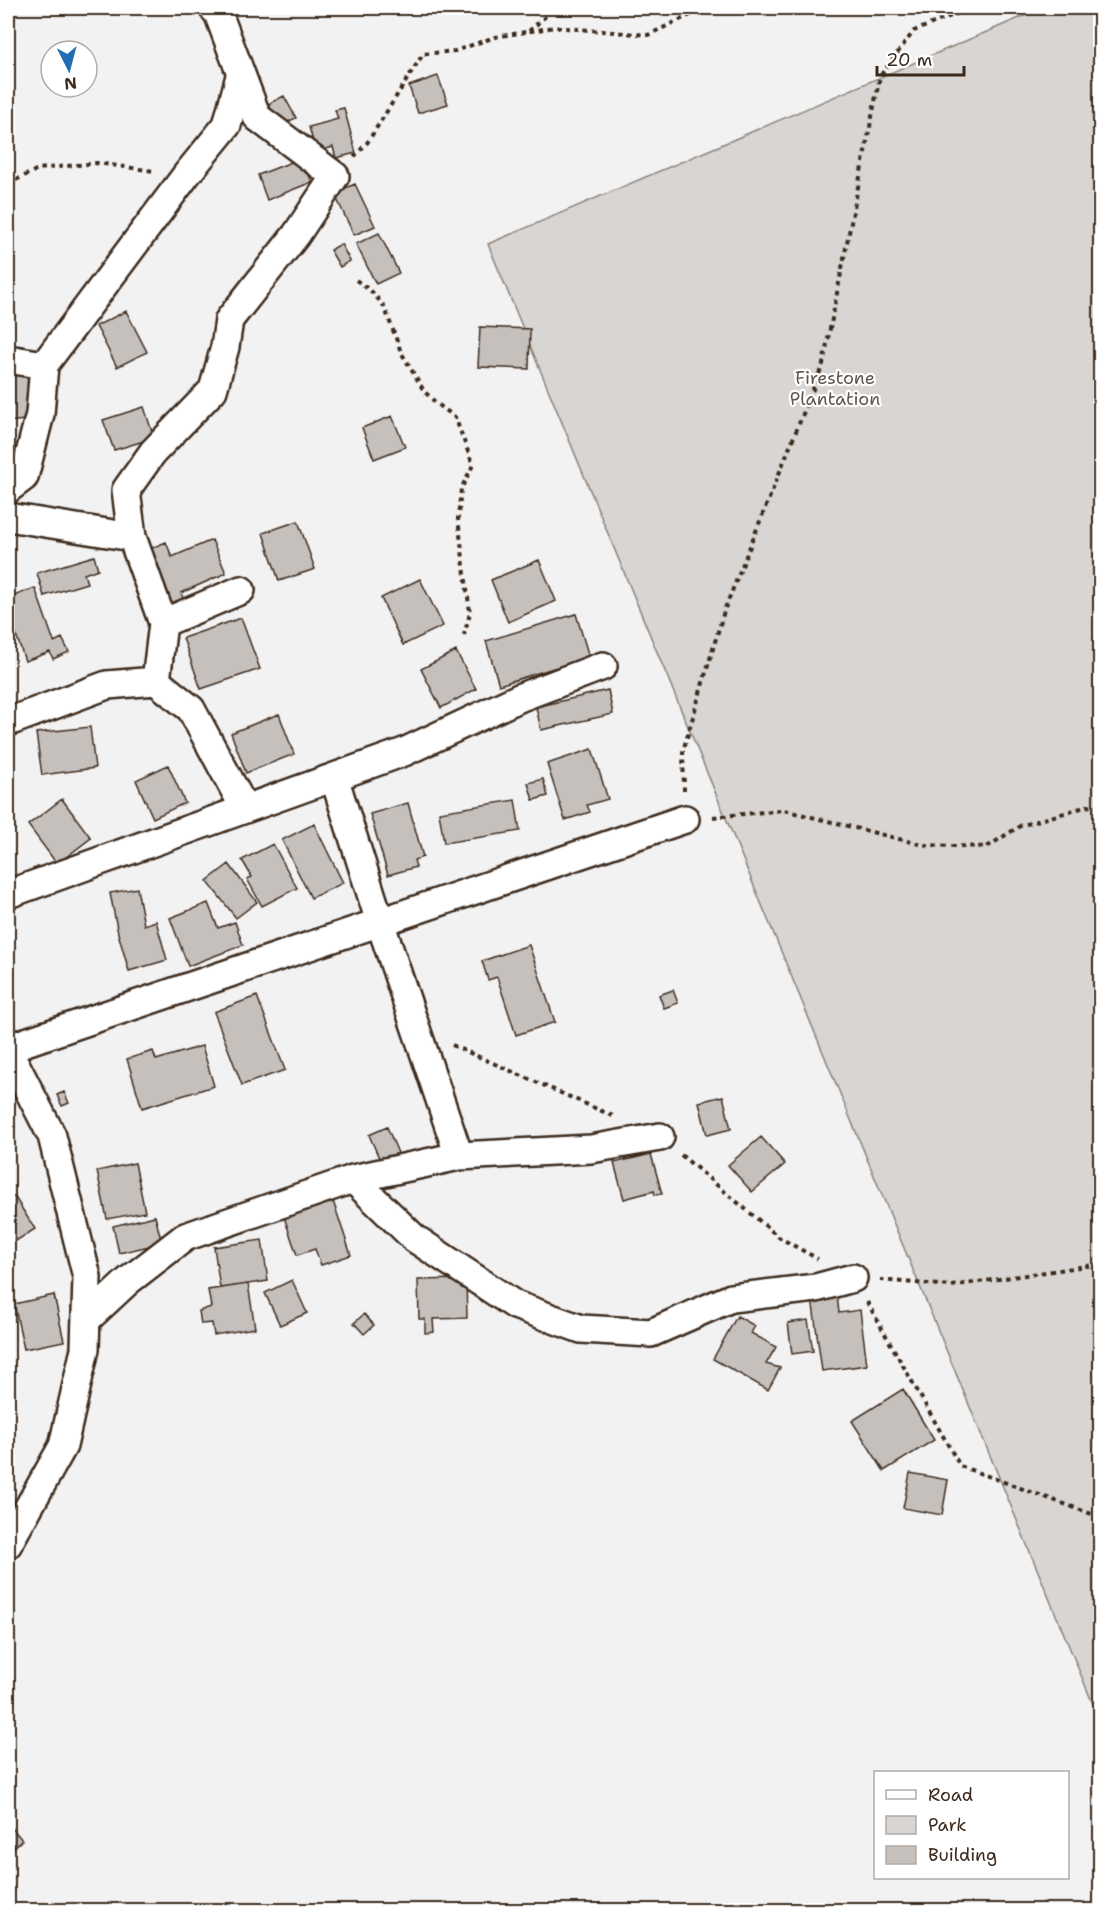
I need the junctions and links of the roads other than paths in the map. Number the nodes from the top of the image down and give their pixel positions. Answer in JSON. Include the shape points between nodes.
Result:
{"nodes":[{"id":1,"x":213,"y":8,"type":"edge"},
{"id":2,"x":240,"y":76,"type":"junction"},
{"id":3,"x":8,"y":359,"type":"edge"},
{"id":4,"x":44,"y":365,"type":"junction"},
{"id":5,"x":8,"y":489,"type":"edge"},
{"id":6,"x":8,"y":517,"type":"edge"},
{"id":7,"x":132,"y":537,"type":"junction"},
{"id":8,"x":241,"y":590,"type":"dead end"},
{"id":9,"x":163,"y":623,"type":"junction"},
{"id":10,"x":603,"y":666,"type":"dead end"},
{"id":11,"x":156,"y":681,"type":"junction"},
{"id":12,"x":8,"y":722,"type":"edge"},
{"id":13,"x":334,"y":777,"type":"junction"},
{"id":14,"x":245,"y":809,"type":"junction"},
{"id":15,"x":685,"y":819,"type":"road end"},
{"id":16,"x":8,"y":894,"type":"edge"},
{"id":17,"x":380,"y":922,"type":"junction"},
{"id":18,"x":8,"y":1049,"type":"edge"},
{"id":19,"x":660,"y":1137,"type":"dead end"},
{"id":20,"x":459,"y":1156,"type":"junction"},
{"id":21,"x":353,"y":1179,"type":"junction"},
{"id":22,"x":853,"y":1278,"type":"road end"},
{"id":23,"x":86,"y":1320,"type":"junction"},
{"id":24,"x":8,"y":1544,"type":"edge"}],
"edges":[{"from":1,"to":2,"type":"street"},
{"from":2,"to":4,"type":"street","via":[[227,125]]},
{"from":2,"to":7,"type":"street","via":[[256,117],[335,176],[296,235],[229,320],[213,390],[153,452],[126,490]]},
{"from":3,"to":4,"type":"street"},
{"from":4,"to":5,"type":"street","via":[[40,414],[24,477]]},
{"from":6,"to":7,"type":"street"},
{"from":7,"to":9,"type":"street"},
{"from":8,"to":9,"type":"street"},
{"from":9,"to":11,"type":"street"},
{"from":10,"to":13,"type":"street","via":[[521,697],[404,752]]},
{"from":11,"to":12,"type":"street","via":[[107,685]]},
{"from":11,"to":14,"type":"street","via":[[191,709]]},
{"from":13,"to":14,"type":"street"},
{"from":13,"to":17,"type":"street"},
{"from":14,"to":16,"type":"street"},
{"from":15,"to":17,"type":"street"},
{"from":17,"to":18,"type":"street"},
{"from":17,"to":20,"type":"street"},
{"from":18,"to":23,"type":"street","via":[[52,1136],[87,1277]]},
{"from":19,"to":20,"type":"street","via":[[591,1149]]},
{"from":20,"to":21,"type":"street"},
{"from":21,"to":22,"type":"street","via":[[414,1238],[515,1305],[580,1329],[651,1333],[731,1298],[816,1288]]},
{"from":21,"to":23,"type":"street","via":[[185,1237]]},
{"from":23,"to":24,"type":"street","via":[[85,1349],[63,1446]]}]}
